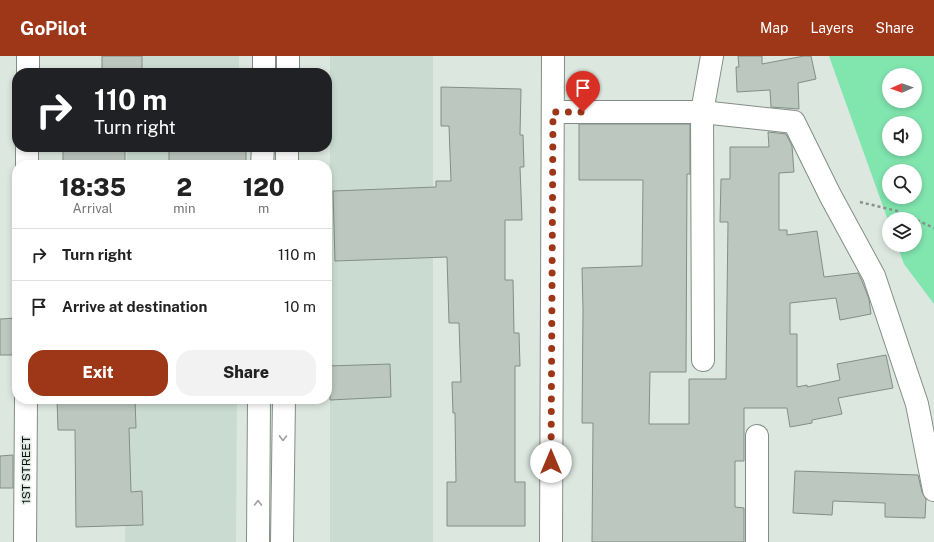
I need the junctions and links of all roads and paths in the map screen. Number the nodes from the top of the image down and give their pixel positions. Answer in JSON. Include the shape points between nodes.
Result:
{"nodes":[{"id":1,"x":28,"y":56,"type":"edge"},
{"id":2,"x":264,"y":56,"type":"edge"},
{"id":3,"x":288,"y":56,"type":"edge"},
{"id":4,"x":553,"y":56,"type":"edge"},
{"id":5,"x":712,"y":56,"type":"edge"},
{"id":6,"x":28,"y":68,"type":"edge"},
{"id":7,"x":264,"y":68,"type":"edge"},
{"id":8,"x":288,"y":68,"type":"edge"},
{"id":9,"x":553,"y":112,"type":"junction"},
{"id":10,"x":702,"y":112,"type":"junction"},
{"id":11,"x":830,"y":195,"type":"junction"},
{"id":12,"x":934,"y":228,"type":"edge"},
{"id":13,"x":703,"y":360,"type":"dead end"},
{"id":14,"x":26,"y":404,"type":"edge"},
{"id":15,"x":259,"y":404,"type":"edge"},
{"id":16,"x":284,"y":404,"type":"edge"},
{"id":17,"x":757,"y":436,"type":"dead end"},
{"id":18,"x":934,"y":490,"type":"edge"},
{"id":19,"x":25,"y":542,"type":"edge"},
{"id":20,"x":258,"y":542,"type":"edge"},
{"id":21,"x":282,"y":542,"type":"edge"},
{"id":22,"x":551,"y":542,"type":"edge"},
{"id":23,"x":757,"y":542,"type":"edge"}],
"edges":[{"from":1,"to":6,"type":"street"},
{"from":2,"to":7,"type":"street"},
{"from":3,"to":8,"type":"street"},
{"from":4,"to":9,"type":"street"},
{"from":5,"to":10,"type":"street"},
{"from":9,"to":10,"type":"street"},
{"from":9,"to":22,"type":"street"},
{"from":10,"to":11,"type":"street","via":[[794,122]]},
{"from":10,"to":13,"type":"street"},
{"from":11,"to":12,"type":"path","via":[[897,211]]},
{"from":11,"to":18,"type":"street","via":[[874,276],[917,404]]},
{"from":14,"to":19,"type":"street","name":"1ST STREET"},
{"from":20,"to":15,"type":"street","one_way":true},
{"from":16,"to":21,"type":"street","one_way":true},
{"from":17,"to":23,"type":"street"}]}
